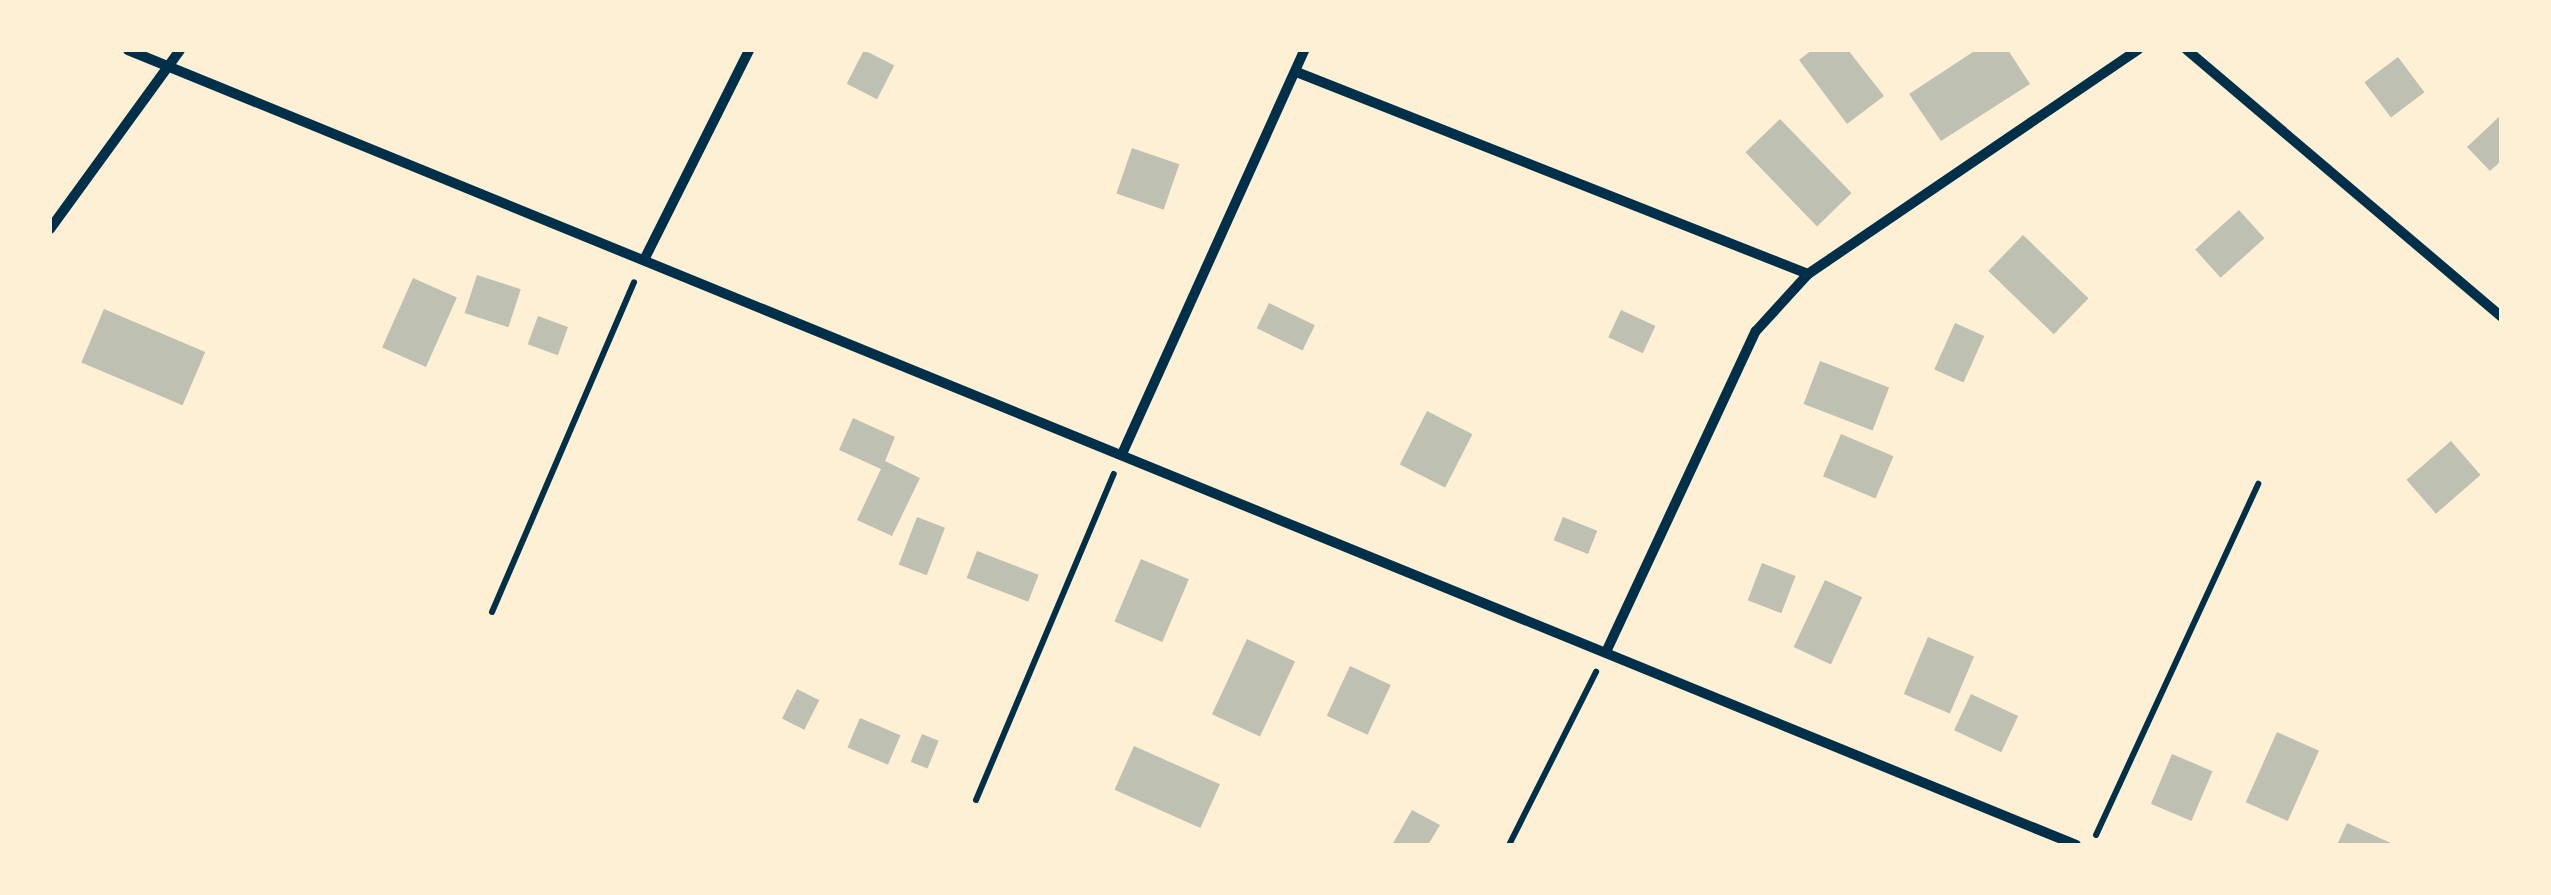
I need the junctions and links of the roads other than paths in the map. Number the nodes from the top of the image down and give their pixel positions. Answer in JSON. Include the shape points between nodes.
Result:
{"nodes":[{"id":1,"x":128,"y":50,"type":"edge"},
{"id":2,"x":180,"y":50,"type":"edge"},
{"id":3,"x":749,"y":50,"type":"edge"},
{"id":4,"x":1304,"y":50,"type":"edge"},
{"id":5,"x":2138,"y":50,"type":"edge"},
{"id":6,"x":2187,"y":50,"type":"edge"},
{"id":7,"x":170,"y":68,"type":"junction"},
{"id":8,"x":1298,"y":73,"type":"junction"},
{"id":9,"x":50,"y":230,"type":"edge"},
{"id":10,"x":645,"y":258,"type":"junction"},
{"id":11,"x":1808,"y":274,"type":"junction"},
{"id":12,"x":2501,"y":316,"type":"edge"},
{"id":13,"x":1122,"y":454,"type":"junction"},
{"id":14,"x":1606,"y":652,"type":"junction"},
{"id":15,"x":2076,"y":845,"type":"edge"}],
"edges":[{"from":1,"to":7,"type":"street"},
{"from":2,"to":7,"type":"street"},
{"from":3,"to":10,"type":"street"},
{"from":4,"to":8,"type":"street"},
{"from":5,"to":11,"type":"street"},
{"from":6,"to":12,"type":"street"},
{"from":7,"to":9,"type":"street"},
{"from":7,"to":10,"type":"street"},
{"from":8,"to":11,"type":"street"},
{"from":8,"to":13,"type":"street"},
{"from":10,"to":13,"type":"street"},
{"from":11,"to":14,"type":"street","via":[[1756,331]]},
{"from":13,"to":14,"type":"street"},
{"from":14,"to":15,"type":"street"}]}
